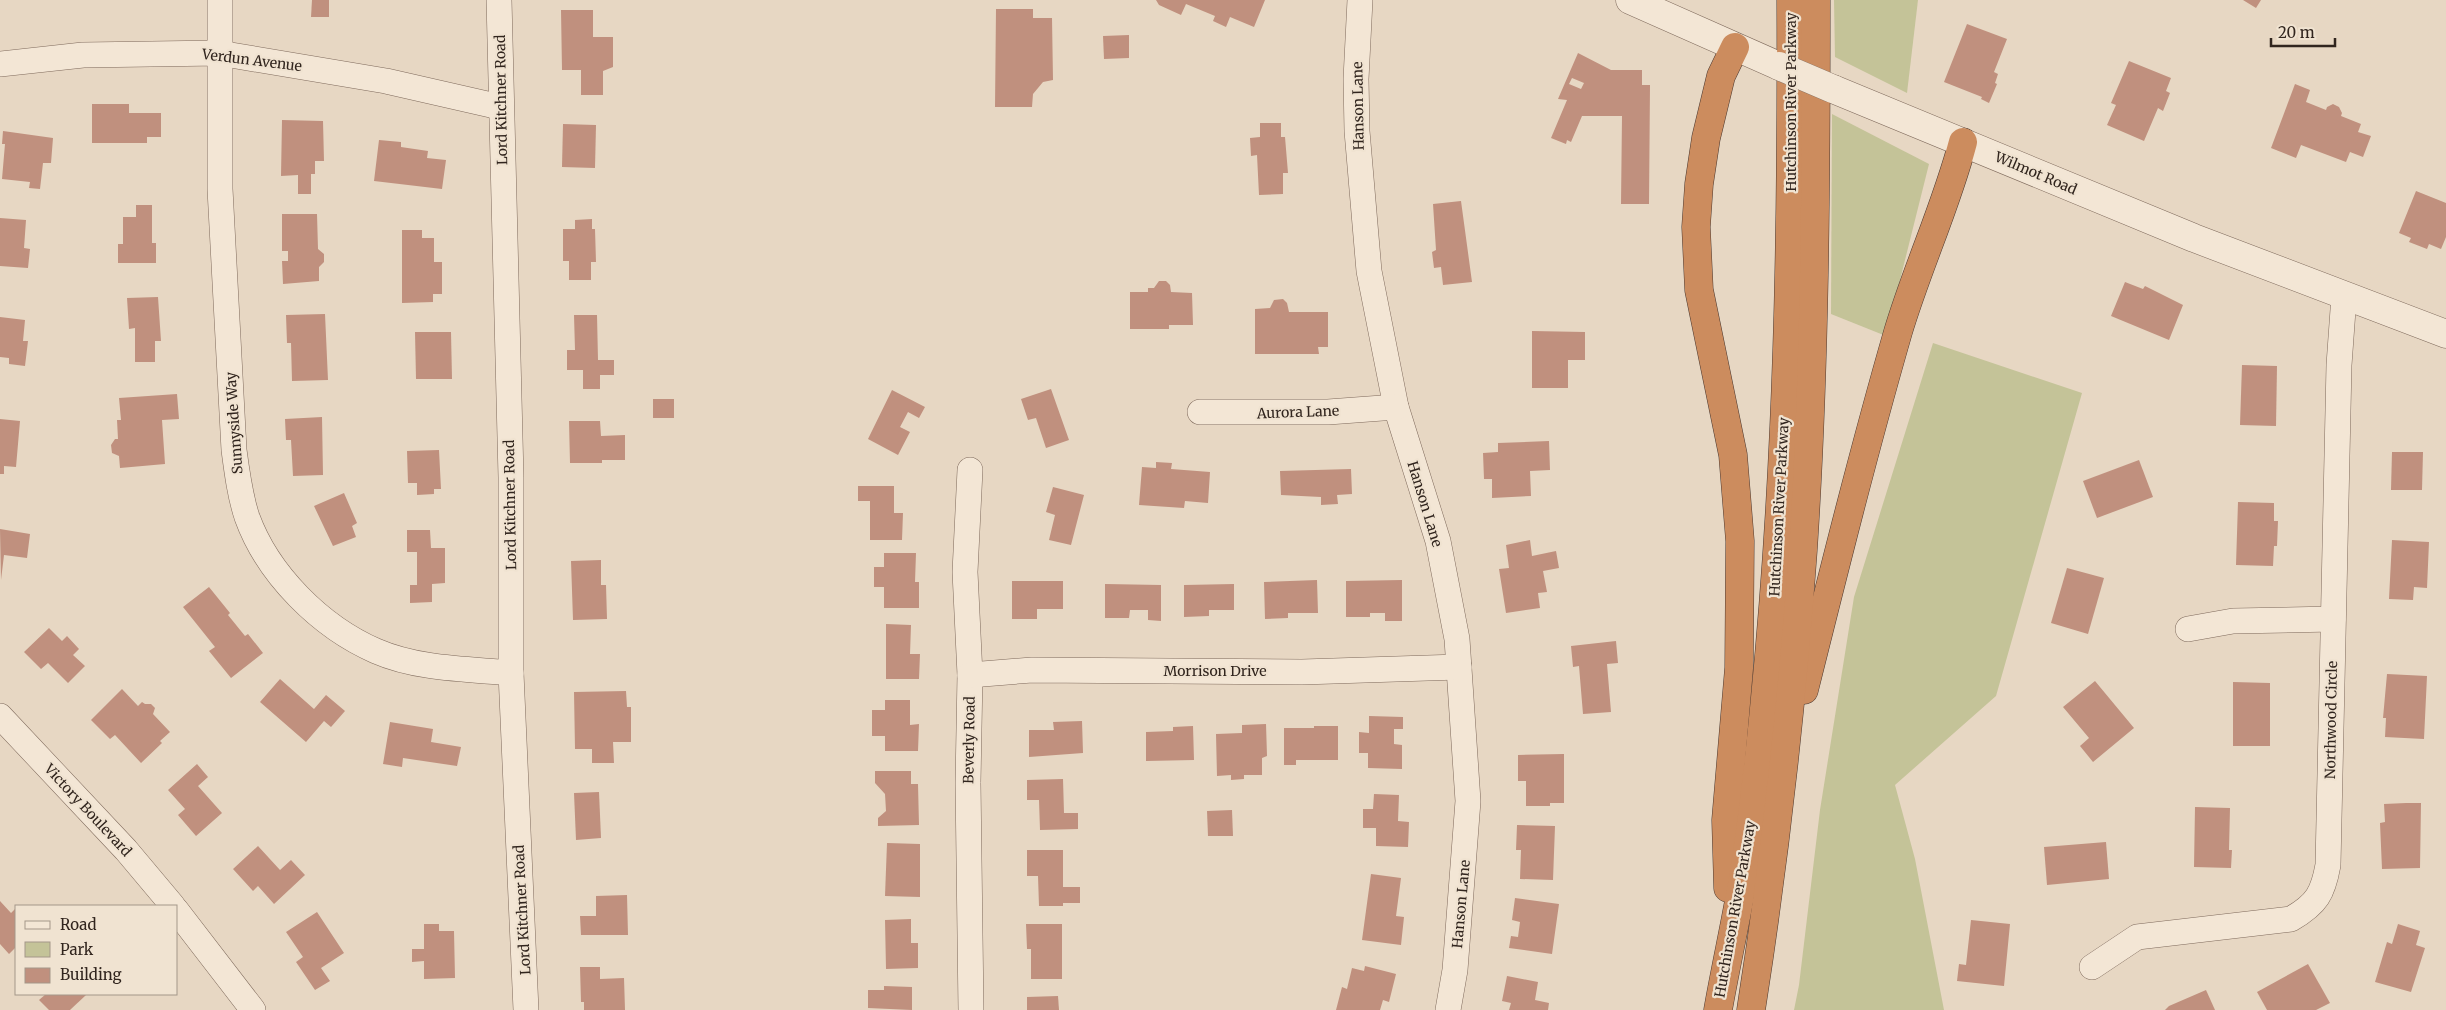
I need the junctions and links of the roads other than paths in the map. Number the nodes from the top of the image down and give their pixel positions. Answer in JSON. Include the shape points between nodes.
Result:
{"nodes":[{"id":1,"x":220,"y":0,"type":"edge"},
{"id":2,"x":499,"y":0,"type":"edge"},
{"id":3,"x":1360,"y":0,"type":"edge"},
{"id":4,"x":1630,"y":0,"type":"edge"},
{"id":5,"x":1791,"y":0,"type":"edge"},
{"id":6,"x":1816,"y":0,"type":"edge"},
{"id":7,"x":1734,"y":47,"type":"junction"},
{"id":8,"x":220,"y":53,"type":"junction"},
{"id":9,"x":0,"y":64,"type":"edge"},
{"id":10,"x":500,"y":107,"type":"junction"},
{"id":11,"x":1963,"y":142,"type":"junction"},
{"id":12,"x":2344,"y":296,"type":"junction"},
{"id":13,"x":2446,"y":334,"type":"edge"},
{"id":14,"x":1396,"y":407,"type":"junction"},
{"id":15,"x":1200,"y":412,"type":"dead end"},
{"id":16,"x":970,"y":470,"type":"dead end"},
{"id":17,"x":2333,"y":619,"type":"junction"},
{"id":18,"x":2188,"y":628,"type":"dead end"},
{"id":19,"x":1459,"y":667,"type":"junction"},
{"id":20,"x":511,"y":673,"type":"junction"},
{"id":21,"x":970,"y":675,"type":"junction"},
{"id":22,"x":0,"y":716,"type":"edge"},
{"id":23,"x":1782,"y":778,"type":"junction"},
{"id":24,"x":172,"y":905,"type":"edge"},
{"id":25,"x":178,"y":913,"type":"edge"},
{"id":26,"x":1730,"y":943,"type":"junction"},
{"id":27,"x":2092,"y":968,"type":"dead end"},
{"id":28,"x":253,"y":1010,"type":"edge"},
{"id":29,"x":526,"y":1010,"type":"edge"},
{"id":30,"x":971,"y":1010,"type":"edge"},
{"id":31,"x":1448,"y":1010,"type":"edge"},
{"id":32,"x":1718,"y":1010,"type":"edge"},
{"id":33,"x":1751,"y":1010,"type":"edge"}],
"edges":[{"from":1,"to":8,"type":"street","name":"Sunnyside Way"},
{"from":2,"to":10,"type":"street","name":"Lord Kitchner Road"},
{"from":3,"to":14,"type":"street","name":"Hanson Lane","via":[[1356,79],[1363,202],[1375,308]]},
{"from":4,"to":7,"type":"street","name":"Wilmot Road"},
{"from":5,"to":26,"type":"highway","name":"Hutchinson River Parkway","via":[[1787,338],[1778,543],[1751,816]]},
{"from":6,"to":23,"type":"highway","name":"Hutchinson River Parkway","via":[[1814,290],[1808,452],[1803,551]]},
{"from":7,"to":11,"type":"street","name":"Wilmot Road","bridge":true},
{"from":7,"to":26,"type":"highway","via":[[1721,76],[1706,138],[1696,227],[1701,300],[1733,455],[1739,533],[1739,668],[1726,820]]},
{"from":8,"to":9,"type":"street","name":"Verdun Avenue","via":[[83,55]]},
{"from":8,"to":10,"type":"street","name":"Verdun Avenue","via":[[386,81]]},
{"from":8,"to":20,"type":"street","name":"Sunnyside Way","via":[[220,190],[234,441],[240,491],[248,519],[267,556],[291,589],[316,613],[348,636],[377,652],[412,662]]},
{"from":10,"to":20,"type":"street","name":"Lord Kitchner Road","via":[[511,478]]},
{"from":11,"to":12,"type":"street","name":"Wilmot Road"},
{"from":11,"to":23,"type":"highway","via":[[1898,331]]},
{"from":12,"to":13,"type":"street","name":"Wilmot Road"},
{"from":12,"to":17,"type":"street","name":"Northwood Circle","via":[[2339,365]]},
{"from":14,"to":15,"type":"street","name":"Aurora Lane","via":[[1319,412]]},
{"from":14,"to":19,"type":"street","name":"Hanson Lane","via":[[1438,541],[1454,620]]},
{"from":16,"to":21,"type":"street","name":"Beverly Road","via":[[965,572]]},
{"from":17,"to":18,"type":"street","via":[[2233,621]]},
{"from":17,"to":27,"type":"street","name":"Northwood Circle","via":[[2328,865],[2320,896],[2292,919],[2137,937]]},
{"from":19,"to":21,"type":"street","name":"Morrison Drive","via":[[1302,672],[1032,670]]},
{"from":19,"to":31,"type":"street","name":"Hanson Lane","via":[[1468,801],[1455,970]]},
{"from":20,"to":29,"type":"street","name":"Lord Kitchner Road"},
{"from":21,"to":30,"type":"street","name":"Beverly Road"},
{"from":22,"to":24,"type":"street","name":"Victory Boulevard","via":[[126,850]]},
{"from":23,"to":33,"type":"highway","name":"Hutchinson River Parkway"},
{"from":25,"to":28,"type":"street"},
{"from":26,"to":32,"type":"highway","name":"Hutchinson River Parkway"}]}
